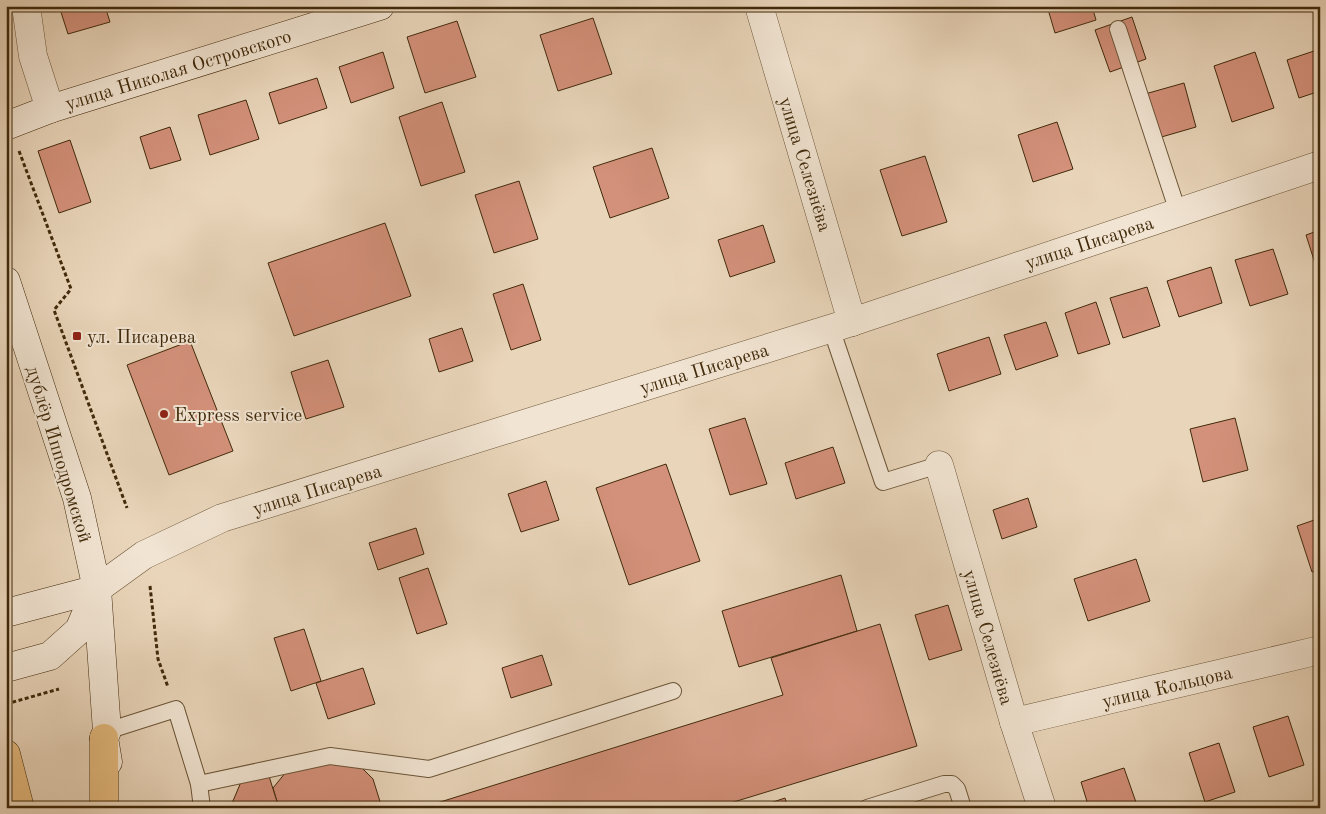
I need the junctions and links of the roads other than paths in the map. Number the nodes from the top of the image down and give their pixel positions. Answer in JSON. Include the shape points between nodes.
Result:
{"nodes":[{"id":1,"x":26,"y":6,"type":"edge"},
{"id":2,"x":380,"y":6,"type":"edge"},
{"id":3,"x":759,"y":6,"type":"edge"},
{"id":4,"x":1118,"y":29,"type":"dead end"},
{"id":5,"x":50,"y":110,"type":"junction"},
{"id":6,"x":8,"y":125,"type":"edge"},
{"id":7,"x":1320,"y":165,"type":"edge"},
{"id":8,"x":1178,"y":212,"type":"junction"},
{"id":9,"x":6,"y":281,"type":"edge"},
{"id":10,"x":842,"y":325,"type":"junction"},
{"id":11,"x":939,"y":465,"type":"joint"},
{"id":12,"x":97,"y":589,"type":"junction"},
{"id":13,"x":6,"y":614,"type":"edge"},
{"id":14,"x":1320,"y":650,"type":"edge"},
{"id":15,"x":14,"y":666,"type":"edge"},
{"id":16,"x":673,"y":691,"type":"dead end"},
{"id":17,"x":1014,"y":722,"type":"junction"},
{"id":18,"x":105,"y":734,"type":"junction"},
{"id":19,"x":6,"y":754,"type":"edge"},
{"id":20,"x":199,"y":784,"type":"junction"},
{"id":21,"x":900,"y":803,"type":"edge"},
{"id":22,"x":20,"y":808,"type":"edge"},
{"id":23,"x":104,"y":808,"type":"edge"},
{"id":24,"x":116,"y":808,"type":"edge"},
{"id":25,"x":202,"y":808,"type":"edge"},
{"id":26,"x":867,"y":808,"type":"edge"},
{"id":27,"x":963,"y":808,"type":"edge"},
{"id":28,"x":1042,"y":808,"type":"edge"}],
"edges":[{"from":1,"to":5,"type":"street","via":[[33,56]]},
{"from":2,"to":5,"type":"street","name":"улица Николая Островского"},
{"from":3,"to":10,"type":"street","name":"улица Селезнёва"},
{"from":4,"to":8,"type":"lane"},
{"from":5,"to":6,"type":"street","name":"улица Николая Островского"},
{"from":7,"to":8,"type":"street","name":"улица Писарева"},
{"from":8,"to":10,"type":"street","name":"улица Писарева"},
{"from":9,"to":12,"type":"street","name":"дублёр Ипподромской","via":[[77,498]]},
{"from":10,"to":11,"type":"lane","via":[[883,482]]},
{"from":10,"to":12,"type":"street","name":"улица Писарева","via":[[222,518],[144,555]]},
{"from":11,"to":17,"type":"street","name":"улица Селезнёва"},
{"from":12,"to":13,"type":"street","name":"улица Писарева"},
{"from":12,"to":15,"type":"street","via":[[79,630],[50,656]]},
{"from":12,"to":18,"type":"street","name":"дублёр Ипподромской"},
{"from":14,"to":17,"type":"street","name":"улица Кольцова"},
{"from":16,"to":20,"type":"lane","via":[[429,769],[330,756]]},
{"from":17,"to":28,"type":"street","name":"улица Селезнёва"},
{"from":18,"to":20,"type":"lane","via":[[176,709]]},
{"from":18,"to":23,"type":"highway"},
{"from":18,"to":24,"type":"street","name":"дублёр Ипподромской"},
{"from":19,"to":22,"type":"highway"},
{"from":20,"to":25,"type":"lane"},
{"from":21,"to":26,"type":"lane"},
{"from":21,"to":27,"type":"lane","via":[[944,784],[952,784]]}]}
